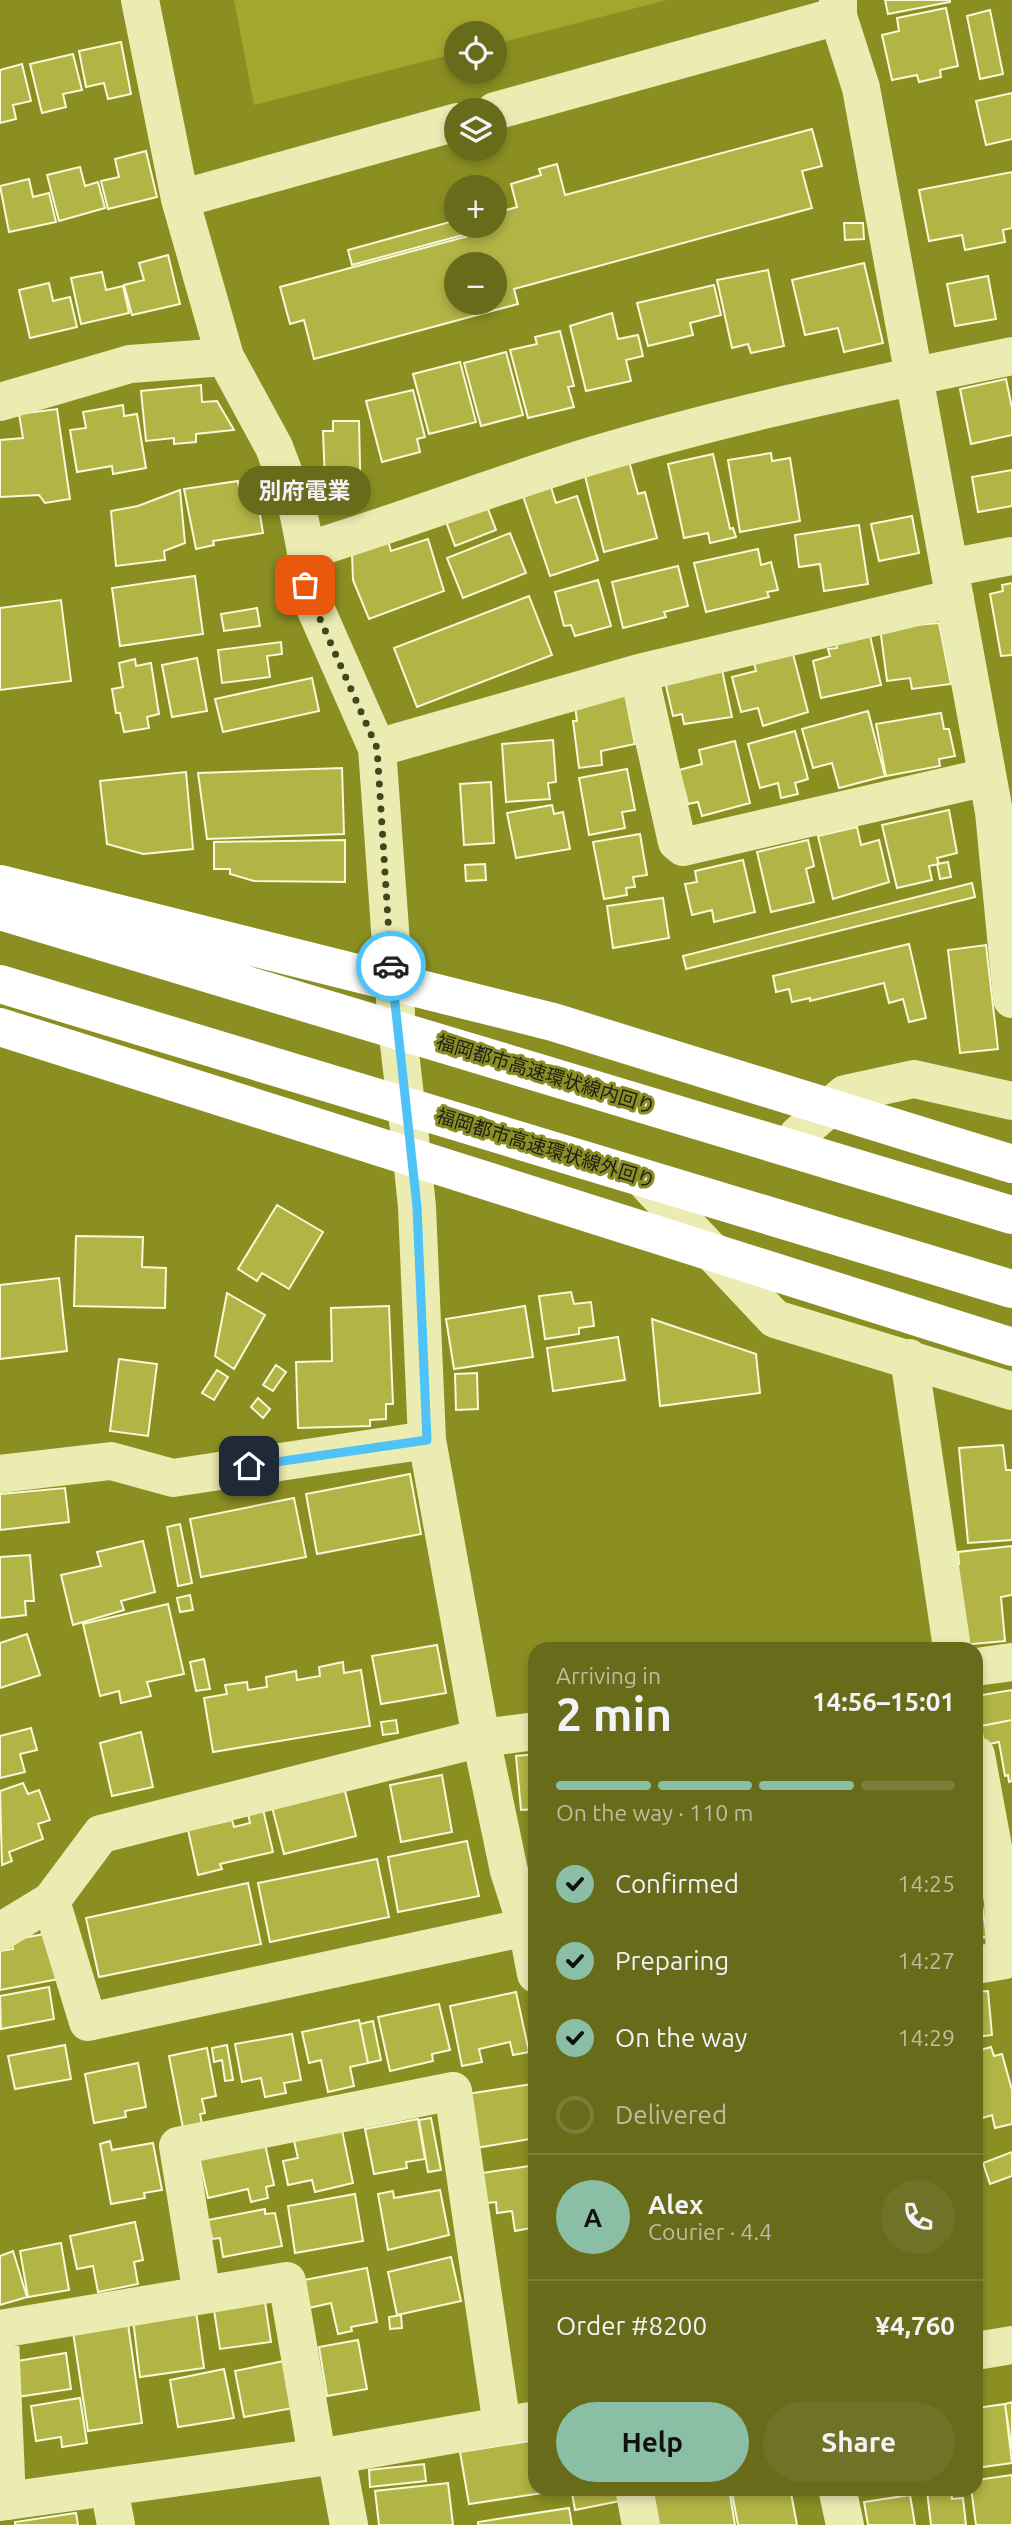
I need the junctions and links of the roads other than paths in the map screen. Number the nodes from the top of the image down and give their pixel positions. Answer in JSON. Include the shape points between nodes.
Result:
{"nodes":[{"id":1,"x":140,"y":0,"type":"edge"},
{"id":2,"x":838,"y":8,"type":"edge"},
{"id":3,"x":507,"y":107,"type":"edge"},
{"id":4,"x":444,"y":126,"type":"edge"},
{"id":5,"x":180,"y":199,"type":"junction"},
{"id":6,"x":1012,"y":356,"type":"edge"},
{"id":7,"x":225,"y":357,"type":"junction"},
{"id":8,"x":912,"y":376,"type":"junction"},
{"id":9,"x":0,"y":402,"type":"edge"},
{"id":10,"x":306,"y":551,"type":"junction"},
{"id":11,"x":1012,"y":556,"type":"edge"},
{"id":12,"x":952,"y":583,"type":"junction"},
{"id":13,"x":639,"y":673,"type":"junction"},
{"id":14,"x":377,"y":748,"type":"junction"},
{"id":15,"x":987,"y":777,"type":"junction"},
{"id":16,"x":0,"y":884,"type":"edge"},
{"id":17,"x":0,"y":911,"type":"edge"},
{"id":18,"x":0,"y":984,"type":"edge"},
{"id":19,"x":1012,"y":999,"type":"edge"},
{"id":20,"x":0,"y":1027,"type":"edge"},
{"id":21,"x":1012,"y":1101,"type":"edge"},
{"id":22,"x":798,"y":1135,"type":"dead end"},
{"id":23,"x":1012,"y":1164,"type":"edge"},
{"id":24,"x":648,"y":1184,"type":"dead end"},
{"id":25,"x":1012,"y":1215,"type":"edge"},
{"id":26,"x":1012,"y":1289,"type":"edge"},
{"id":27,"x":1012,"y":1347,"type":"edge"},
{"id":28,"x":909,"y":1359,"type":"junction"},
{"id":29,"x":1012,"y":1391,"type":"edge"},
{"id":30,"x":427,"y":1440,"type":"junction"},
{"id":31,"x":0,"y":1474,"type":"edge"},
{"id":32,"x":951,"y":1642,"type":"edge"},
{"id":33,"x":1012,"y":1662,"type":"edge"},
{"id":34,"x":983,"y":1666,"type":"edge"},
{"id":35,"x":528,"y":1732,"type":"edge"},
{"id":36,"x":481,"y":1738,"type":"junction"},
{"id":37,"x":983,"y":1793,"type":"edge"},
{"id":38,"x":51,"y":1901,"type":"junction"},
{"id":39,"x":527,"y":1927,"type":"junction"},
{"id":40,"x":0,"y":1932,"type":"edge"},
{"id":41,"x":528,"y":1932,"type":"edge"},
{"id":42,"x":983,"y":1964,"type":"edge"},
{"id":43,"x":202,"y":2295,"type":"junction"},
{"id":44,"x":0,"y":2329,"type":"edge"},
{"id":45,"x":0,"y":2337,"type":"edge"},
{"id":46,"x":1012,"y":2345,"type":"edge"},
{"id":47,"x":983,"y":2350,"type":"edge"},
{"id":48,"x":519,"y":2423,"type":"edge"},
{"id":49,"x":327,"y":2456,"type":"junction"},
{"id":50,"x":109,"y":2488,"type":"junction"},
{"id":51,"x":636,"y":2496,"type":"edge"},
{"id":52,"x":839,"y":2496,"type":"edge"},
{"id":53,"x":4,"y":2502,"type":"edge"},
{"id":54,"x":116,"y":2525,"type":"edge"},
{"id":55,"x":349,"y":2525,"type":"edge"},
{"id":56,"x":641,"y":2525,"type":"edge"},
{"id":57,"x":845,"y":2525,"type":"edge"}],
"edges":[{"from":1,"to":5,"type":"street"},
{"from":2,"to":3,"type":"street"},
{"from":2,"to":8,"type":"street","via":[[861,88]]},
{"from":4,"to":5,"type":"street"},
{"from":5,"to":7,"type":"street"},
{"from":6,"to":8,"type":"street"},
{"from":7,"to":9,"type":"street","via":[[130,364]]},
{"from":7,"to":10,"type":"street","via":[[274,446],[298,511]]},
{"from":8,"to":10,"type":"street","via":[[588,457]]},
{"from":8,"to":12,"type":"street"},
{"from":10,"to":14,"type":"street","via":[[305,585]]},
{"from":11,"to":12,"type":"street"},
{"from":12,"to":13,"type":"street"},
{"from":12,"to":15,"type":"street"},
{"from":13,"to":14,"type":"street"},
{"from":13,"to":15,"type":"street","via":[[677,842],[683,847]]},
{"from":14,"to":30,"type":"street","via":[[396,1018],[417,1207]]},
{"from":15,"to":19,"type":"street"},
{"from":16,"to":23,"type":"highway","bridge":true,"via":[[553,1022]]},
{"from":17,"to":25,"type":"highway","name":"福岡都市高速環状線内回り","bridge":true},
{"from":18,"to":26,"type":"highway","name":"福岡都市高速環状線外回り","bridge":true},
{"from":20,"to":27,"type":"highway","bridge":true},
{"from":21,"to":22,"type":"street","via":[[914,1079],[845,1094]]},
{"from":24,"to":28,"type":"street","via":[[775,1319]]},
{"from":28,"to":29,"type":"street"},
{"from":28,"to":32,"type":"street"},
{"from":30,"to":31,"type":"street","via":[[173,1478],[111,1461]]},
{"from":30,"to":36,"type":"street"},
{"from":33,"to":34,"type":"street"},
{"from":35,"to":36,"type":"street"},
{"from":36,"to":38,"type":"street","via":[[101,1834]]},
{"from":36,"to":39,"type":"street","via":[[509,1871]]},
{"from":37,"to":42,"type":"street","via":[[1003,1901],[1005,1960]]},
{"from":38,"to":39,"type":"street","via":[[88,2022]]},
{"from":38,"to":40,"type":"street"},
{"from":39,"to":41,"type":"street"},
{"from":43,"to":44,"type":"street"},
{"from":43,"to":48,"type":"street","via":[[178,2146],[453,2091]]},
{"from":43,"to":49,"type":"street","via":[[287,2281]]},
{"from":45,"to":53,"type":"street"},
{"from":46,"to":47,"type":"street"},
{"from":48,"to":49,"type":"street"},
{"from":49,"to":50,"type":"street"},
{"from":49,"to":55,"type":"street"},
{"from":50,"to":53,"type":"street"},
{"from":50,"to":54,"type":"street"},
{"from":51,"to":56,"type":"street"},
{"from":52,"to":57,"type":"street"}]}
